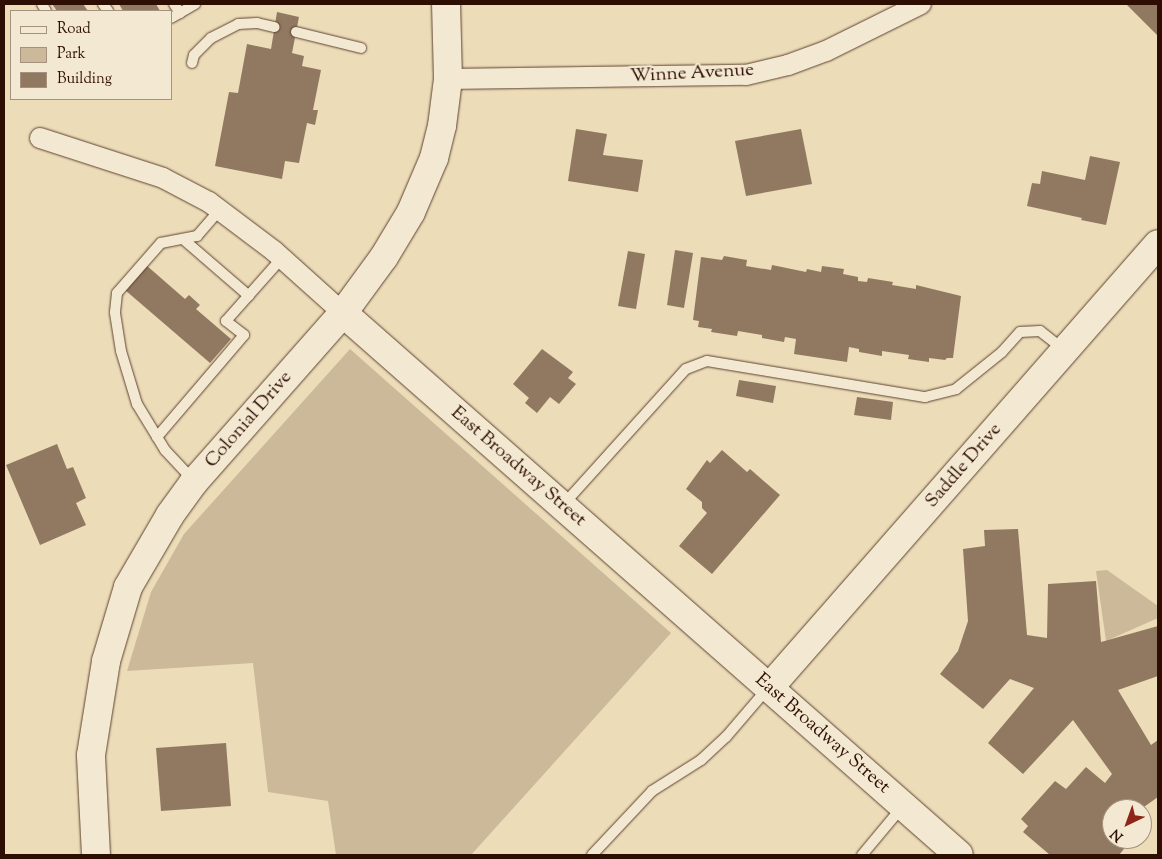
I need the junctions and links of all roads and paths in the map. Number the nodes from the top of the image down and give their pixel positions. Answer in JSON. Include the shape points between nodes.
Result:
{"nodes":[{"id":1,"x":195,"y":4,"type":"edge"},
{"id":2,"x":446,"y":4,"type":"edge"},
{"id":3,"x":922,"y":4,"type":"edge"},
{"id":4,"x":175,"y":12,"type":"edge"},
{"id":5,"x":275,"y":26,"type":"dead end"},
{"id":6,"x":296,"y":32,"type":"dead end"},
{"id":7,"x":361,"y":48,"type":"dead end"},
{"id":8,"x":192,"y":62,"type":"dead end"},
{"id":9,"x":448,"y":79,"type":"junction"},
{"id":10,"x":40,"y":138,"type":"dead end"},
{"id":11,"x":220,"y":210,"type":"junction"},
{"id":12,"x":183,"y":238,"type":"junction"},
{"id":13,"x":1158,"y":244,"type":"edge"},
{"id":14,"x":282,"y":258,"type":"junction"},
{"id":15,"x":249,"y":296,"type":"junction"},
{"id":16,"x":344,"y":313,"type":"junction"},
{"id":17,"x":1066,"y":351,"type":"junction"},
{"id":18,"x":157,"y":437,"type":"junction"},
{"id":19,"x":194,"y":482,"type":"junction"},
{"id":20,"x":563,"y":506,"type":"junction"},
{"id":21,"x":769,"y":688,"type":"junction"},
{"id":22,"x":904,"y":806,"type":"junction"},
{"id":23,"x":96,"y":855,"type":"edge"},
{"id":24,"x":592,"y":855,"type":"edge"},
{"id":25,"x":862,"y":855,"type":"edge"},
{"id":26,"x":959,"y":855,"type":"edge"}],
"edges":[{"from":1,"to":4,"type":"lane"},
{"from":2,"to":9,"type":"street","name":"Colonial Drive"},
{"from":3,"to":9,"type":"street","name":"Winne Avenue","via":[[826,51],[788,65],[746,74]]},
{"from":5,"to":8,"type":"lane","via":[[238,24],[210,38],[194,55]]},
{"from":6,"to":7,"type":"lane"},
{"from":9,"to":16,"type":"street","name":"Colonial Drive","via":[[434,158],[415,203],[384,257]]},
{"from":10,"to":11,"type":"street","name":"East Broadway Street","via":[[163,178]]},
{"from":11,"to":12,"type":"lane","via":[[197,236]]},
{"from":11,"to":14,"type":"street","name":"East Broadway Street"},
{"from":12,"to":15,"type":"lane"},
{"from":12,"to":18,"type":"lane","via":[[161,243],[117,293],[121,351],[136,404]]},
{"from":13,"to":17,"type":"street","name":"Saddle Drive"},
{"from":14,"to":15,"type":"lane"},
{"from":14,"to":16,"type":"street","name":"East Broadway Street"},
{"from":15,"to":18,"type":"lane","via":[[226,321],[244,335]]},
{"from":16,"to":19,"type":"street","name":"Colonial Drive"},
{"from":16,"to":20,"type":"street","name":"East Broadway Street"},
{"from":17,"to":20,"type":"lane","via":[[1040,331],[1020,332],[1002,352],[956,389],[925,397],[707,361],[686,368]]},
{"from":17,"to":21,"type":"street","name":"Saddle Drive"},
{"from":18,"to":19,"type":"lane"},
{"from":19,"to":23,"type":"street","name":"Colonial Drive","via":[[170,515],[128,587],[106,661],[91,755]]},
{"from":20,"to":21,"type":"street","name":"East Broadway Street"},
{"from":21,"to":22,"type":"street","name":"East Broadway Street"},
{"from":21,"to":24,"type":"lane","via":[[726,737],[701,760],[652,791]]},
{"from":22,"to":25,"type":"lane"},
{"from":22,"to":26,"type":"street","name":"East Broadway Street"}]}
